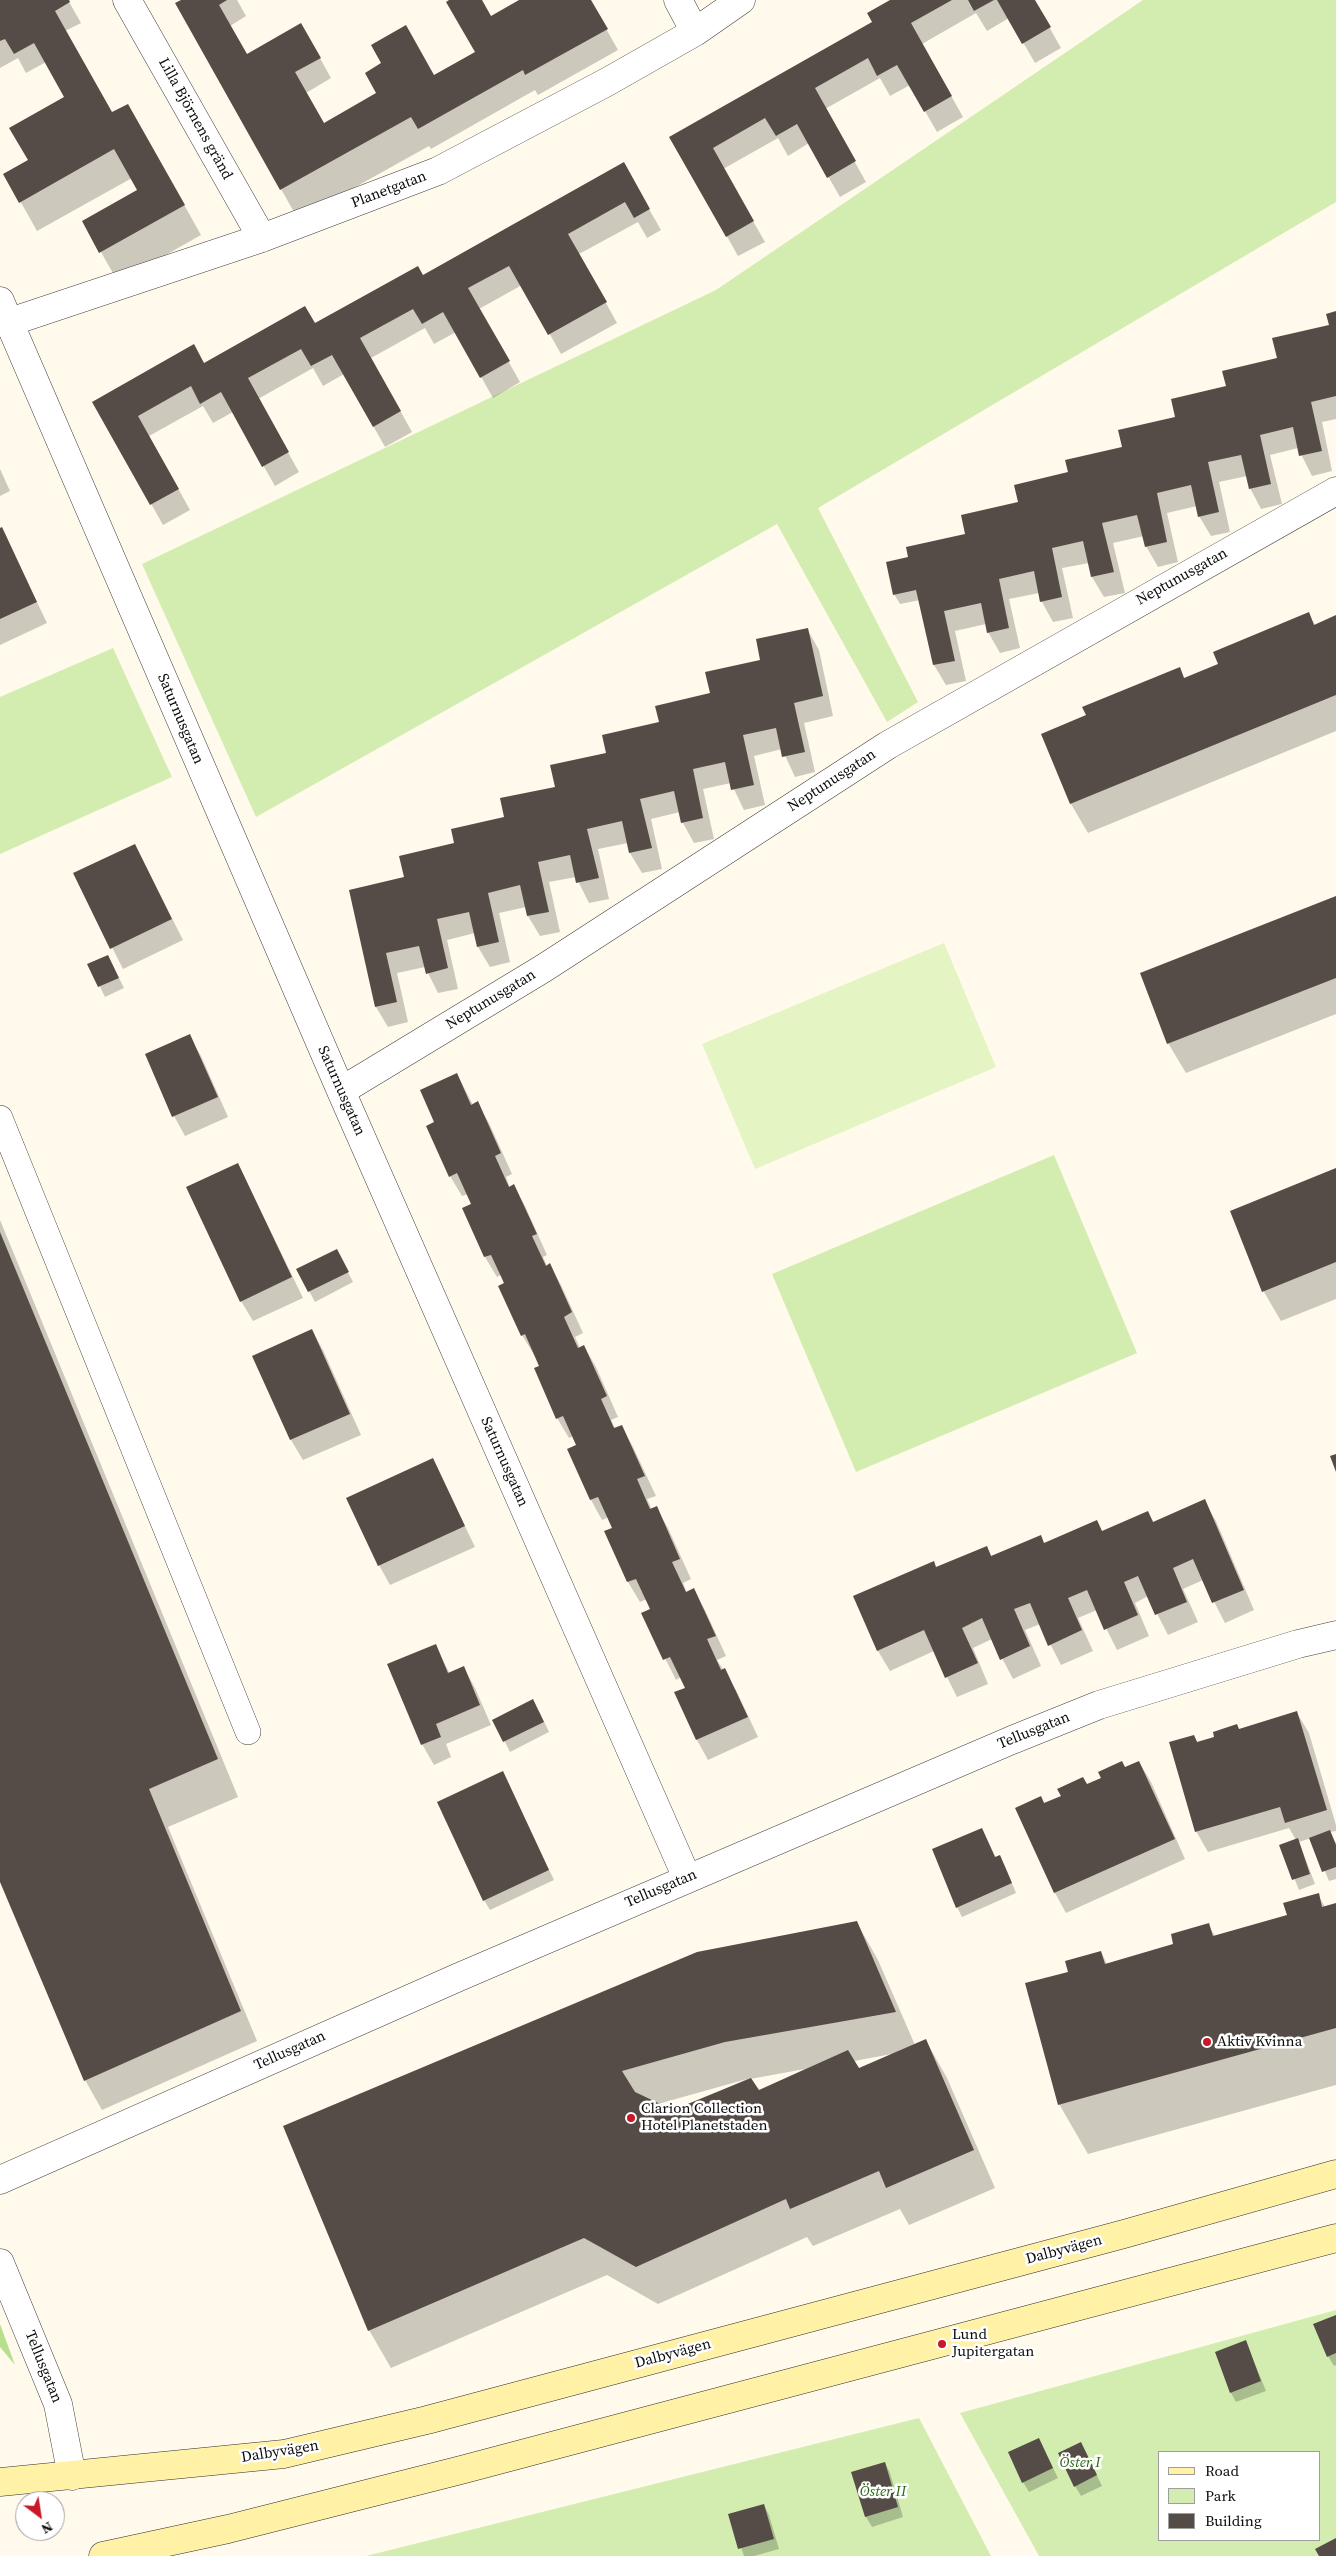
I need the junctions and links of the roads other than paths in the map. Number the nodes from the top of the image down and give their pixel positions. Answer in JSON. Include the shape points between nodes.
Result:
{"nodes":[{"id":1,"x":128,"y":0,"type":"edge"},
{"id":2,"x":678,"y":0,"type":"edge"},
{"id":3,"x":741,"y":0,"type":"edge"},
{"id":4,"x":695,"y":32,"type":"junction"},
{"id":5,"x":262,"y":238,"type":"junction"},
{"id":6,"x":5,"y":312,"type":"edge"},
{"id":7,"x":1336,"y":491,"type":"edge"},
{"id":8,"x":341,"y":1092,"type":"junction"},
{"id":9,"x":0,"y":1118,"type":"edge"},
{"id":10,"x":1336,"y":1635,"type":"edge"},
{"id":11,"x":248,"y":1732,"type":"dead end"},
{"id":12,"x":688,"y":1878,"type":"junction"},
{"id":13,"x":1336,"y":2174,"type":"edge"},
{"id":14,"x":0,"y":2180,"type":"edge"},
{"id":15,"x":1336,"y":2238,"type":"edge"},
{"id":16,"x":0,"y":2263,"type":"edge"},
{"id":17,"x":72,"y":2476,"type":"junction"},
{"id":18,"x":0,"y":2482,"type":"edge"},
{"id":19,"x":102,"y":2556,"type":"edge"}],
"edges":[{"from":1,"to":5,"type":"street","name":"Lilla Björnens gränd"},
{"from":2,"to":4,"type":"street"},
{"from":3,"to":4,"type":"street","name":"Planetgatan"},
{"from":4,"to":5,"type":"street","name":"Planetgatan","via":[[438,171]]},
{"from":5,"to":6,"type":"street","name":"Planetgatan"},
{"from":6,"to":8,"type":"street","name":"Saturnusgatan"},
{"from":7,"to":8,"type":"street","name":"Neptunusgatan","via":[[888,745],[544,968]]},
{"from":8,"to":12,"type":"street","name":"Saturnusgatan"},
{"from":9,"to":11,"type":"lane"},
{"from":10,"to":12,"type":"street","name":"Tellusgatan","via":[[1099,1705]]},
{"from":12,"to":14,"type":"street","name":"Tellusgatan"},
{"from":13,"to":17,"type":"main road","name":"Dalbyvägen","via":[[1124,2234],[284,2454]]},
{"from":15,"to":19,"type":"main road","via":[[451,2473],[228,2529]]},
{"from":16,"to":17,"type":"street","name":"Tellusgatan","via":[[58,2404]]},
{"from":17,"to":18,"type":"main road","name":"Dalbyvägen"}]}
